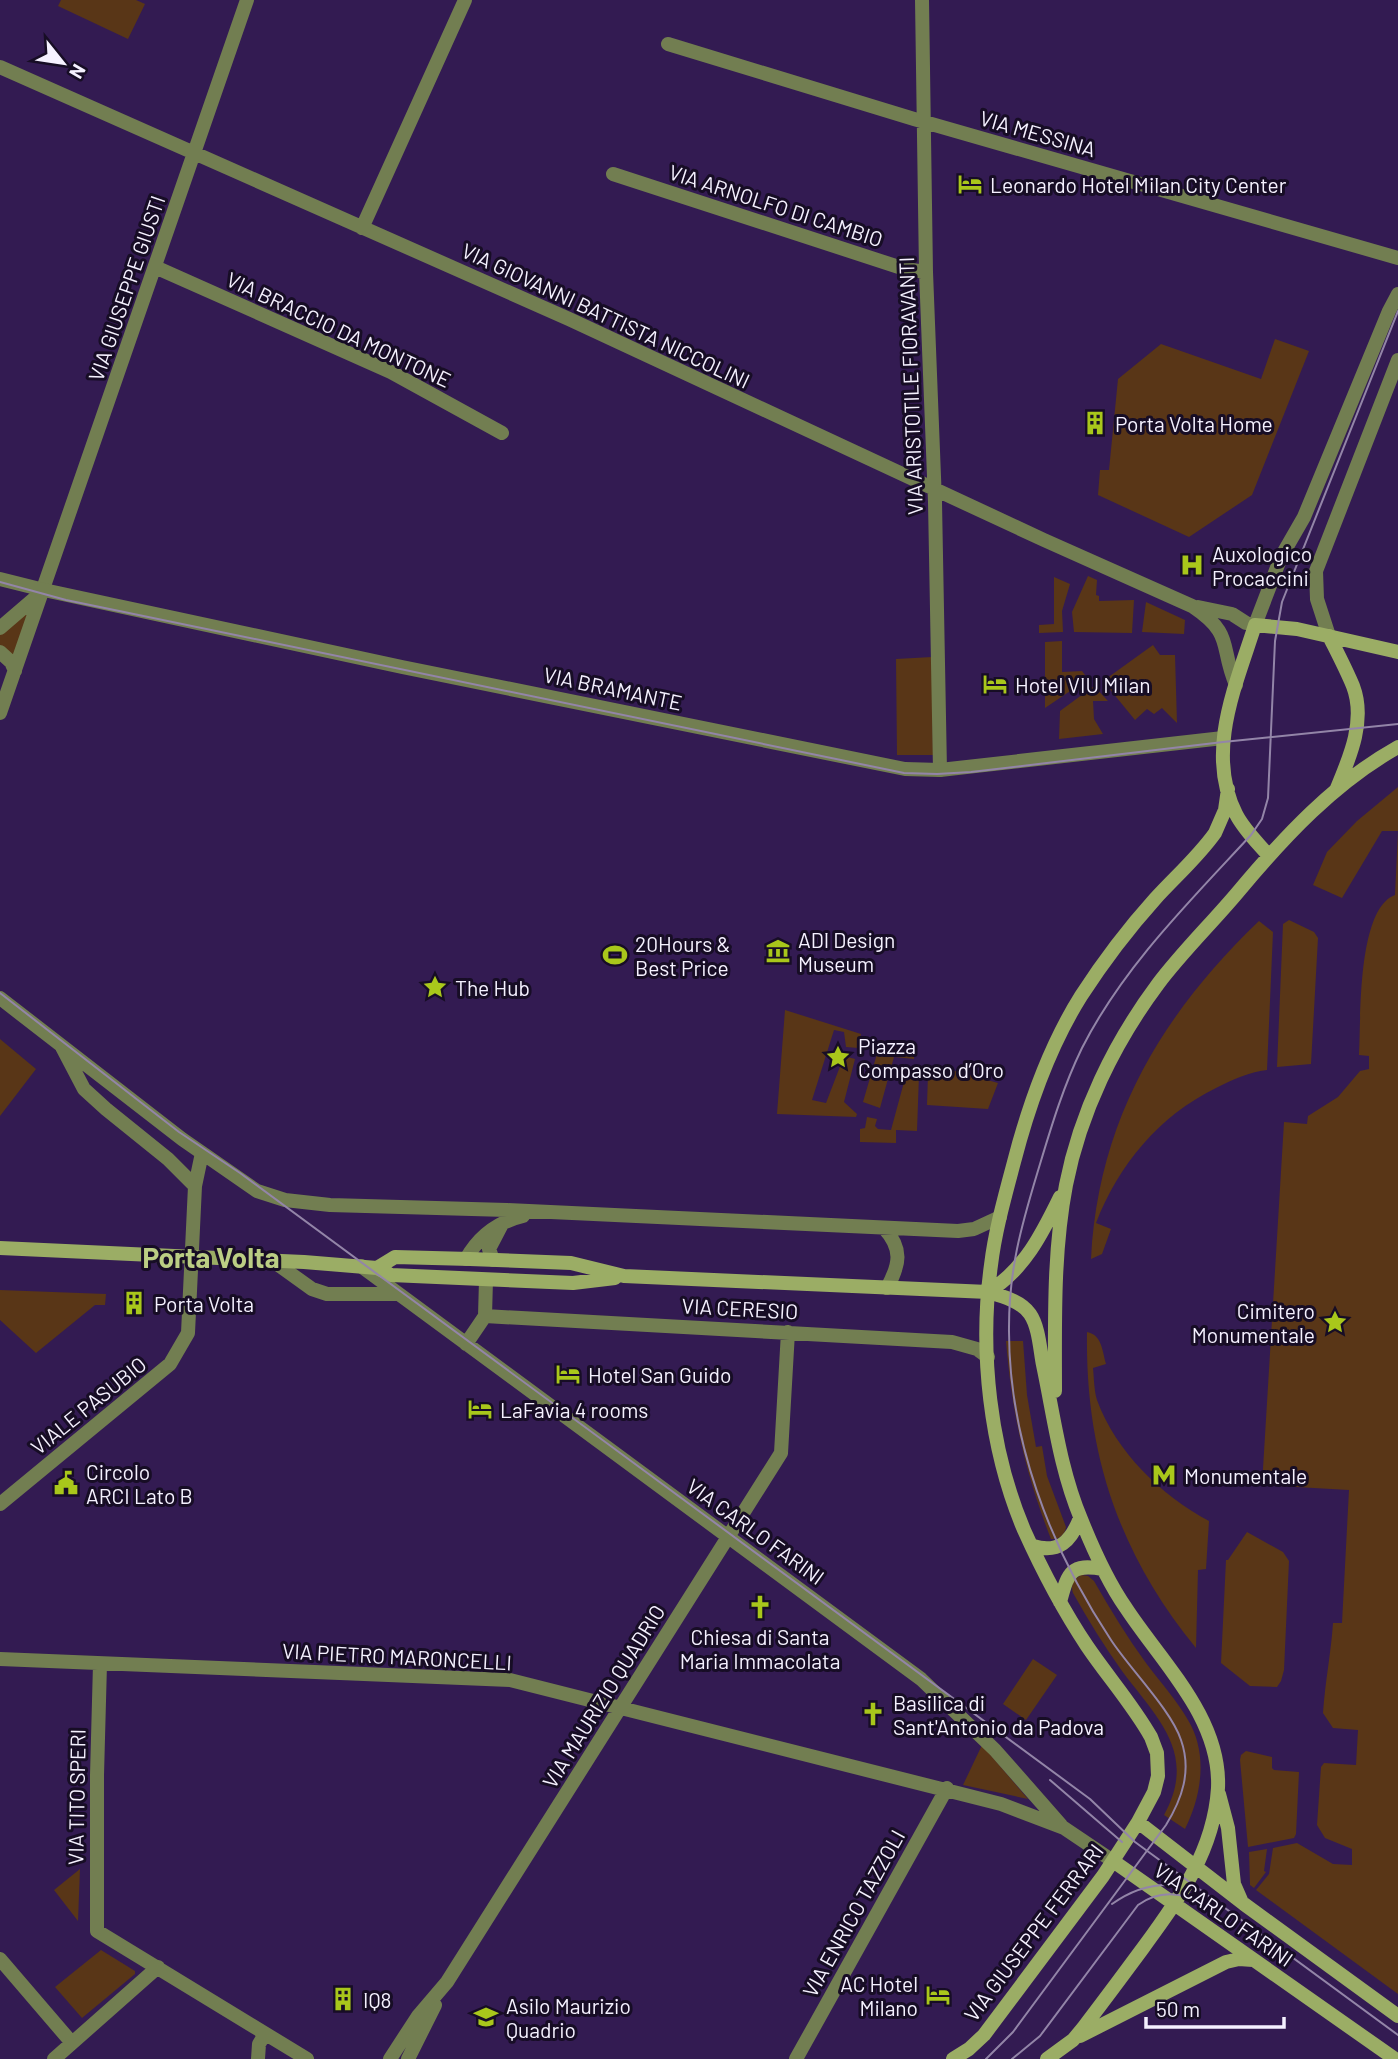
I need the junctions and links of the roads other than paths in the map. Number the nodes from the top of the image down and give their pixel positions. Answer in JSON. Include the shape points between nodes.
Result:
{"nodes":[{"id":1,"x":247,"y":0,"type":"edge"},
{"id":2,"x":465,"y":0,"type":"edge"},
{"id":3,"x":922,"y":0,"type":"edge"},
{"id":4,"x":667,"y":44,"type":"dead end"},
{"id":5,"x":0,"y":67,"type":"edge"},
{"id":6,"x":924,"y":122,"type":"junction"},
{"id":7,"x":194,"y":153,"type":"junction"},
{"id":8,"x":613,"y":174,"type":"dead end"},
{"id":9,"x":362,"y":228,"type":"junction"},
{"id":10,"x":1398,"y":258,"type":"edge"},
{"id":11,"x":155,"y":267,"type":"junction"},
{"id":12,"x":926,"y":272,"type":"junction"},
{"id":13,"x":1398,"y":294,"type":"edge"},
{"id":14,"x":1398,"y":360,"type":"edge"},
{"id":15,"x":502,"y":433,"type":"dead end"},
{"id":16,"x":934,"y":489,"type":"junction"},
{"id":17,"x":0,"y":579,"type":"edge"},
{"id":18,"x":44,"y":590,"type":"junction"},
{"id":19,"x":1192,"y":606,"type":"junction"},
{"id":20,"x":1255,"y":625,"type":"junction"},
{"id":21,"x":0,"y":628,"type":"edge"},
{"id":22,"x":1329,"y":636,"type":"junction"},
{"id":23,"x":0,"y":652,"type":"edge"},
{"id":24,"x":1398,"y":652,"type":"edge"},
{"id":25,"x":15,"y":671,"type":"junction"},
{"id":26,"x":1236,"y":685,"type":"junction"},
{"id":27,"x":0,"y":713,"type":"edge"},
{"id":28,"x":1223,"y":738,"type":"junction"},
{"id":29,"x":1398,"y":747,"type":"edge"},
{"id":30,"x":940,"y":770,"type":"junction"},
{"id":31,"x":1228,"y":789,"type":"junction"},
{"id":32,"x":1336,"y":790,"type":"junction"},
{"id":33,"x":1269,"y":856,"type":"junction"},
{"id":34,"x":0,"y":998,"type":"edge"},
{"id":35,"x":61,"y":1044,"type":"junction"},
{"id":36,"x":202,"y":1153,"type":"junction"},
{"id":37,"x":1066,"y":1183,"type":"junction"},
{"id":38,"x":195,"y":1186,"type":"junction"},
{"id":39,"x":507,"y":1215,"type":"junction"},
{"id":40,"x":1000,"y":1217,"type":"junction"},
{"id":41,"x":884,"y":1228,"type":"junction"},
{"id":42,"x":0,"y":1237,"type":"edge"},
{"id":43,"x":0,"y":1248,"type":"edge"},
{"id":44,"x":20,"y":1249,"type":"junction"},
{"id":45,"x":192,"y":1257,"type":"junction"},
{"id":46,"x":466,"y":1259,"type":"junction"},
{"id":47,"x":493,"y":1260,"type":"junction"},
{"id":48,"x":273,"y":1261,"type":"junction"},
{"id":49,"x":361,"y":1266,"type":"junction"},
{"id":50,"x":377,"y":1268,"type":"junction"},
{"id":51,"x":624,"y":1276,"type":"junction"},
{"id":52,"x":486,"y":1280,"type":"junction"},
{"id":53,"x":887,"y":1288,"type":"junction"},
{"id":54,"x":988,"y":1292,"type":"junction"},
{"id":55,"x":400,"y":1294,"type":"junction"},
{"id":56,"x":485,"y":1316,"type":"junction"},
{"id":57,"x":788,"y":1332,"type":"junction"},
{"id":58,"x":466,"y":1344,"type":"junction"},
{"id":59,"x":988,"y":1357,"type":"junction"},
{"id":60,"x":1055,"y":1421,"type":"junction"},
{"id":61,"x":0,"y":1504,"type":"edge"},
{"id":62,"x":1080,"y":1518,"type":"junction"},
{"id":63,"x":728,"y":1537,"type":"junction"},
{"id":64,"x":1033,"y":1546,"type":"junction"},
{"id":65,"x":1103,"y":1569,"type":"junction"},
{"id":66,"x":1060,"y":1602,"type":"junction"},
{"id":67,"x":0,"y":1659,"type":"edge"},
{"id":68,"x":100,"y":1664,"type":"junction"},
{"id":69,"x":620,"y":1708,"type":"junction"},
{"id":70,"x":947,"y":1788,"type":"junction"},
{"id":71,"x":1217,"y":1790,"type":"junction"},
{"id":72,"x":1138,"y":1822,"type":"junction"},
{"id":73,"x":1064,"y":1828,"type":"junction"},
{"id":74,"x":1113,"y":1861,"type":"junction"},
{"id":75,"x":1197,"y":1867,"type":"junction"},
{"id":76,"x":1244,"y":1904,"type":"junction"},
{"id":77,"x":1174,"y":1905,"type":"junction"},
{"id":78,"x":0,"y":1959,"type":"edge"},
{"id":79,"x":1253,"y":1960,"type":"junction"},
{"id":80,"x":158,"y":1967,"type":"junction"},
{"id":81,"x":447,"y":1982,"type":"junction"},
{"id":82,"x":1398,"y":2016,"type":"edge"},
{"id":83,"x":265,"y":2034,"type":"junction"},
{"id":84,"x":1073,"y":2040,"type":"junction"},
{"id":85,"x":72,"y":2043,"type":"junction"},
{"id":86,"x":1392,"y":2056,"type":"edge"},
{"id":87,"x":54,"y":2059,"type":"edge"},
{"id":88,"x":258,"y":2059,"type":"edge"},
{"id":89,"x":307,"y":2059,"type":"edge"},
{"id":90,"x":390,"y":2059,"type":"edge"},
{"id":91,"x":408,"y":2059,"type":"edge"},
{"id":92,"x":796,"y":2059,"type":"edge"},
{"id":93,"x":953,"y":2059,"type":"edge"},
{"id":94,"x":1047,"y":2059,"type":"edge"}],
"edges":[{"from":1,"to":7,"type":"street","name":"VIA GIUSEPPE GIUSTI"},
{"from":2,"to":9,"type":"street"},
{"from":3,"to":6,"type":"street","name":"VIA ARISTOTILE FIORAVANTI"},
{"from":4,"to":6,"type":"street","name":"VIA MESSINA"},
{"from":5,"to":7,"type":"street","name":"VIA GIOVANNI BATTISTA NICCOLINI"},
{"from":6,"to":10,"type":"street","name":"VIA MESSINA"},
{"from":6,"to":12,"type":"street","name":"VIA ARISTOTILE FIORAVANTI"},
{"from":7,"to":9,"type":"street","name":"VIA GIOVANNI BATTISTA NICCOLINI"},
{"from":7,"to":11,"type":"street","name":"VIA GIUSEPPE GIUSTI"},
{"from":8,"to":12,"type":"street","name":"VIA ARNOLFO DI CAMBIO"},
{"from":9,"to":16,"type":"street","name":"VIA GIOVANNI BATTISTA NICCOLINI"},
{"from":11,"to":15,"type":"street","name":"VIA BRACCIO DA MONTONE","via":[[391,372]]},
{"from":11,"to":18,"type":"street","name":"VIA GIUSEPPE GIUSTI"},
{"from":12,"to":16,"type":"street","name":"VIA ARISTOTILE FIORAVANTI"},
{"from":13,"to":20,"type":"street"},
{"from":14,"to":22,"type":"street","via":[[1317,570],[1317,599]]},
{"from":16,"to":19,"type":"street","name":"VIA GIOVANNI BATTISTA NICCOLINI"},
{"from":16,"to":30,"type":"street","name":"VIA ARISTOTILE FIORAVANTI"},
{"from":17,"to":18,"type":"street","name":"VIA BRAMANTE"},
{"from":18,"to":21,"type":"street"},
{"from":18,"to":25,"type":"street","name":"VIA GIUSEPPE GIUSTI"},
{"from":18,"to":30,"type":"street","name":"VIA BRAMANTE","via":[[905,769]]},
{"from":19,"to":20,"type":"street","via":[[1232,614]]},
{"from":19,"to":26,"type":"street","via":[[1221,631]]},
{"from":20,"to":22,"type":"main road"},
{"from":20,"to":26,"type":"main road"},
{"from":22,"to":24,"type":"main road"},
{"from":22,"to":32,"type":"main road","via":[[1354,688],[1357,708],[1353,746]]},
{"from":23,"to":25,"type":"street"},
{"from":25,"to":27,"type":"street","name":"VIA GIUSEPPE GIUSTI"},
{"from":26,"to":28,"type":"main road"},
{"from":28,"to":30,"type":"street","name":"VIA BRAMANTE"},
{"from":28,"to":31,"type":"main road"},
{"from":29,"to":32,"type":"main road"},
{"from":31,"to":33,"type":"main road","via":[[1237,816]]},
{"from":31,"to":40,"type":"main road","name":"VIA GIUSEPPE FERRARI","via":[[1222,817],[1209,842],[1129,930],[1071,1014],[1030,1107]]},
{"from":32,"to":33,"type":"main road"},
{"from":33,"to":37,"type":"main road","via":[[1164,976],[1136,1016],[1094,1094]]},
{"from":34,"to":35,"type":"street"},
{"from":35,"to":36,"type":"street"},
{"from":35,"to":38,"type":"street","via":[[84,1089]]},
{"from":36,"to":38,"type":"street"},
{"from":36,"to":39,"type":"street","via":[[257,1191],[285,1200]]},
{"from":37,"to":54,"type":"main road","via":[[1032,1250],[1007,1279]]},
{"from":37,"to":60,"type":"main road","via":[[1056,1293]]},
{"from":38,"to":45,"type":"street"},
{"from":39,"to":41,"type":"street","via":[[538,1212]]},
{"from":39,"to":46,"type":"street"},
{"from":39,"to":47,"type":"street","via":[[491,1243]]},
{"from":40,"to":41,"type":"street","via":[[965,1230]]},
{"from":40,"to":54,"type":"main road","name":"VIA GIUSEPPE FERRARI"},
{"from":41,"to":53,"type":"street","via":[[898,1251]]},
{"from":42,"to":44,"type":"main road"},
{"from":43,"to":44,"type":"main road"},
{"from":44,"to":45,"type":"main road"},
{"from":45,"to":48,"type":"main road"},
{"from":45,"to":61,"type":"street","name":"VIALE PASUBIO","via":[[187,1334],[170,1364]]},
{"from":46,"to":47,"type":"main road","name":"VIA CERESIO"},
{"from":46,"to":50,"type":"main road","name":"VIA CERESIO","via":[[395,1257]]},
{"from":47,"to":51,"type":"main road","name":"VIA CERESIO","via":[[571,1263]]},
{"from":48,"to":49,"type":"main road"},
{"from":48,"to":55,"type":"street","via":[[312,1289],[327,1294]]},
{"from":49,"to":50,"type":"main road"},
{"from":49,"to":55,"type":"street","name":"VIA CARLO FARINI"},
{"from":50,"to":52,"type":"main road","name":"VIA CERESIO","via":[[391,1275]]},
{"from":51,"to":52,"type":"main road","name":"VIA CERESIO","via":[[573,1283]]},
{"from":51,"to":53,"type":"main road","name":"VIA CERESIO"},
{"from":52,"to":56,"type":"street"},
{"from":53,"to":54,"type":"main road","name":"VIA CERESIO"},
{"from":54,"to":59,"type":"main road","name":"VIA GIUSEPPE FERRARI"},
{"from":54,"to":60,"type":"main road","via":[[1010,1299],[1030,1314]]},
{"from":55,"to":58,"type":"street","name":"VIA CARLO FARINI"},
{"from":56,"to":57,"type":"street","name":"VIA CERESIO"},
{"from":56,"to":58,"type":"street"},
{"from":57,"to":59,"type":"street","name":"VIA CERESIO","via":[[952,1342]]},
{"from":57,"to":63,"type":"street","name":"VIA MAURIZIO QUADRIO","via":[[781,1453]]},
{"from":58,"to":63,"type":"street","name":"VIA CARLO FARINI"},
{"from":59,"to":64,"type":"main road","name":"VIA GIUSEPPE FERRARI","via":[[999,1454]]},
{"from":60,"to":62,"type":"main road","via":[[1062,1465]]},
{"from":62,"to":64,"type":"main road","via":[[1075,1531],[1059,1547],[1045,1550]]},
{"from":62,"to":65,"type":"main road"},
{"from":63,"to":69,"type":"street","name":"VIA MAURIZIO QUADRIO"},
{"from":63,"to":73,"type":"street","name":"VIA CARLO FARINI","via":[[921,1679],[995,1751]]},
{"from":64,"to":66,"type":"main road","name":"VIA GIUSEPPE FERRARI"},
{"from":65,"to":66,"type":"main road","via":[[1087,1566],[1071,1572]]},
{"from":65,"to":71,"type":"main road","via":[[1204,1722],[1216,1756]]},
{"from":66,"to":72,"type":"main road","name":"VIA GIUSEPPE FERRARI","via":[[1155,1745],[1159,1760],[1156,1784]]},
{"from":67,"to":68,"type":"street","name":"VIA PIETRO MARONCELLI"},
{"from":68,"to":69,"type":"street","name":"VIA PIETRO MARONCELLI","via":[[510,1680]]},
{"from":68,"to":80,"type":"street","name":"VIA TITO SPERI","via":[[97,1931]]},
{"from":69,"to":70,"type":"street","name":"VIA PIETRO MARONCELLI"},
{"from":69,"to":81,"type":"street","name":"VIA MAURIZIO QUADRIO"},
{"from":70,"to":73,"type":"street","name":"VIA CARLO FARINI"},
{"from":70,"to":92,"type":"street","name":"VIA ENRICO TAZZOLI"},
{"from":71,"to":75,"type":"main road","via":[[1208,1839]]},
{"from":71,"to":76,"type":"main road","via":[[1228,1828],[1234,1884]]},
{"from":72,"to":74,"type":"main road","name":"VIA GIUSEPPE FERRARI"},
{"from":72,"to":75,"type":"main road","name":"VIA CARLO FARINI"},
{"from":73,"to":74,"type":"street","name":"VIA CARLO FARINI"},
{"from":74,"to":77,"type":"main road","name":"VIA CARLO FARINI"},
{"from":74,"to":93,"type":"main road","name":"VIA GIUSEPPE FERRARI","via":[[984,2035]]},
{"from":75,"to":76,"type":"main road","name":"VIA CARLO FARINI"},
{"from":75,"to":77,"type":"main road"},
{"from":76,"to":82,"type":"main road","name":"VIA CARLO FARINI"},
{"from":77,"to":79,"type":"main road","name":"VIA CARLO FARINI"},
{"from":77,"to":84,"type":"main road"},
{"from":78,"to":85,"type":"street"},
{"from":79,"to":84,"type":"main road","via":[[1226,1962]]},
{"from":79,"to":86,"type":"main road","name":"VIA CARLO FARINI"},
{"from":80,"to":83,"type":"street"},
{"from":80,"to":85,"type":"street"},
{"from":81,"to":90,"type":"street","name":"VIA MAURIZIO QUADRIO"},
{"from":81,"to":91,"type":"street"},
{"from":83,"to":88,"type":"street"},
{"from":83,"to":89,"type":"street"},
{"from":84,"to":94,"type":"main road"},
{"from":85,"to":87,"type":"street"}]}
